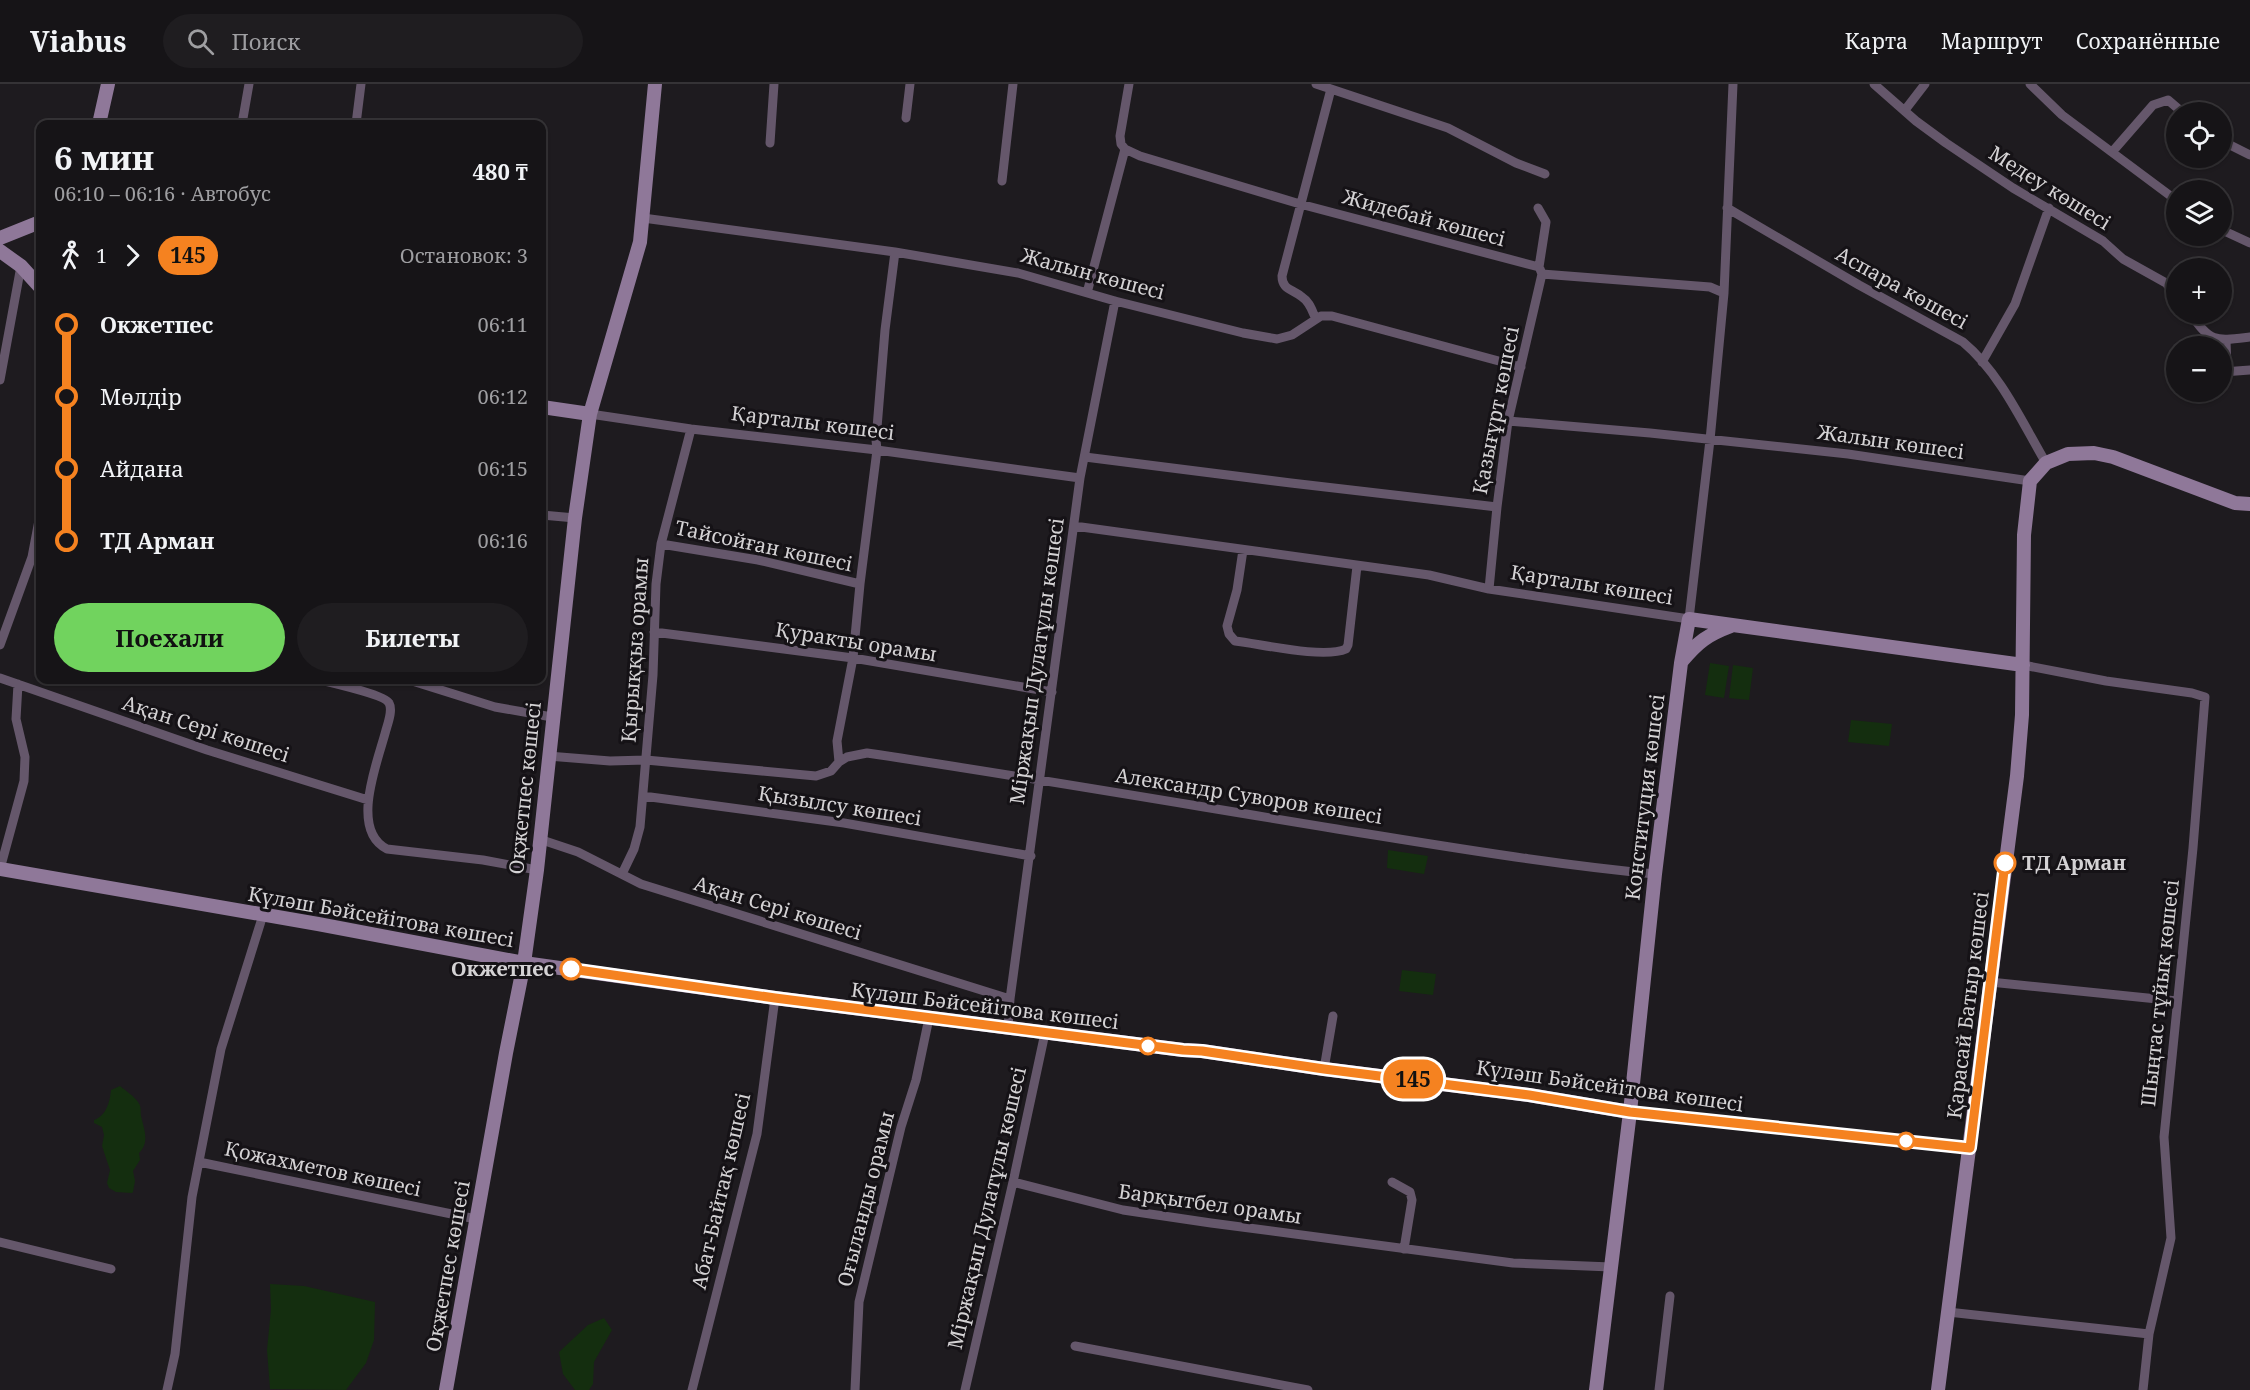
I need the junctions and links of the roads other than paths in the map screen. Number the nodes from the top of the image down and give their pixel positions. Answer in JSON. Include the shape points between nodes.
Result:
{"nodes":[{"id":1,"x":108,"y":84,"type":"edge"},
{"id":2,"x":249,"y":84,"type":"edge"},
{"id":3,"x":361,"y":84,"type":"edge"},
{"id":4,"x":655,"y":84,"type":"edge"},
{"id":5,"x":774,"y":84,"type":"edge"},
{"id":6,"x":910,"y":84,"type":"edge"},
{"id":7,"x":1013,"y":84,"type":"edge"},
{"id":8,"x":1129,"y":84,"type":"edge"},
{"id":9,"x":1316,"y":84,"type":"edge"},
{"id":10,"x":1733,"y":84,"type":"edge"},
{"id":11,"x":1874,"y":84,"type":"edge"},
{"id":12,"x":1925,"y":84,"type":"edge"},
{"id":13,"x":2030,"y":84,"type":"edge"},
{"id":14,"x":1331,"y":89,"type":"junction"},
{"id":15,"x":2170,"y":102,"type":"edge"},
{"id":16,"x":1905,"y":110,"type":"junction"},
{"id":17,"x":906,"y":118,"type":"dead end"},
{"id":18,"x":100,"y":120,"type":"edge"},
{"id":19,"x":243,"y":120,"type":"edge"},
{"id":20,"x":356,"y":120,"type":"edge"},
{"id":21,"x":770,"y":143,"type":"dead end"},
{"id":22,"x":2232,"y":146,"type":"edge"},
{"id":23,"x":1125,"y":149,"type":"junction"},
{"id":24,"x":2113,"y":152,"type":"junction"},
{"id":25,"x":2250,"y":155,"type":"edge"},
{"id":26,"x":1545,"y":174,"type":"dead end"},
{"id":27,"x":1002,"y":181,"type":"dead end"},
{"id":28,"x":2166,"y":192,"type":"edge"},
{"id":29,"x":1300,"y":204,"type":"junction"},
{"id":30,"x":1538,"y":208,"type":"dead end"},
{"id":31,"x":1726,"y":208,"type":"junction"},
{"id":32,"x":2049,"y":208,"type":"junction"},
{"id":33,"x":643,"y":218,"type":"junction"},
{"id":34,"x":36,"y":224,"type":"edge"},
{"id":35,"x":2232,"y":235,"type":"edge"},
{"id":36,"x":0,"y":238,"type":"edge"},
{"id":37,"x":2250,"y":243,"type":"edge"},
{"id":38,"x":0,"y":251,"type":"edge"},
{"id":39,"x":895,"y":252,"type":"junction"},
{"id":40,"x":21,"y":266,"type":"junction"},
{"id":41,"x":1540,"y":270,"type":"junction"},
{"id":42,"x":36,"y":283,"type":"edge"},
{"id":43,"x":2166,"y":283,"type":"edge"},
{"id":44,"x":1087,"y":293,"type":"junction"},
{"id":45,"x":1724,"y":293,"type":"junction"},
{"id":46,"x":1115,"y":301,"type":"junction"},
{"id":47,"x":1316,"y":319,"type":"junction"},
{"id":48,"x":2198,"y":324,"type":"edge"},
{"id":49,"x":2212,"y":336,"type":"edge"},
{"id":50,"x":2250,"y":337,"type":"edge"},
{"id":51,"x":2232,"y":339,"type":"edge"},
{"id":52,"x":1982,"y":362,"type":"junction"},
{"id":53,"x":1521,"y":367,"type":"junction"},
{"id":54,"x":2250,"y":370,"type":"edge"},
{"id":55,"x":2232,"y":371,"type":"edge"},
{"id":56,"x":0,"y":380,"type":"edge"},
{"id":57,"x":546,"y":408,"type":"edge"},
{"id":58,"x":590,"y":414,"type":"junction"},
{"id":59,"x":1508,"y":421,"type":"junction"},
{"id":60,"x":692,"y":429,"type":"junction"},
{"id":61,"x":1710,"y":440,"type":"junction"},
{"id":62,"x":878,"y":450,"type":"junction"},
{"id":63,"x":1085,"y":457,"type":"junction"},
{"id":64,"x":2046,"y":463,"type":"junction"},
{"id":65,"x":1080,"y":478,"type":"junction"},
{"id":66,"x":2030,"y":481,"type":"junction"},
{"id":67,"x":2250,"y":504,"type":"edge"},
{"id":68,"x":1497,"y":507,"type":"junction"},
{"id":69,"x":546,"y":515,"type":"edge"},
{"id":70,"x":575,"y":518,"type":"junction"},
{"id":71,"x":1074,"y":526,"type":"junction"},
{"id":72,"x":661,"y":543,"type":"junction"},
{"id":73,"x":1244,"y":550,"type":"junction"},
{"id":74,"x":36,"y":559,"type":"edge"},
{"id":75,"x":1357,"y":566,"type":"junction"},
{"id":76,"x":860,"y":584,"type":"junction"},
{"id":77,"x":1489,"y":589,"type":"junction"},
{"id":78,"x":1689,"y":619,"type":"junction"},
{"id":79,"x":1735,"y":624,"type":"junction"},
{"id":80,"x":654,"y":632,"type":"junction"},
{"id":81,"x":0,"y":645,"type":"edge"},
{"id":82,"x":853,"y":658,"type":"junction"},
{"id":83,"x":1681,"y":663,"type":"junction"},
{"id":84,"x":2023,"y":665,"type":"junction"},
{"id":85,"x":0,"y":678,"type":"edge"},
{"id":86,"x":2106,"y":681,"type":"joint"},
{"id":87,"x":18,"y":684,"type":"junction"},
{"id":88,"x":334,"y":684,"type":"edge"},
{"id":89,"x":434,"y":684,"type":"edge"},
{"id":90,"x":1052,"y":692,"type":"junction"},
{"id":91,"x":552,"y":717,"type":"junction"},
{"id":92,"x":548,"y":756,"type":"junction"},
{"id":93,"x":646,"y":760,"type":"junction"},
{"id":94,"x":839,"y":762,"type":"junction"},
{"id":95,"x":1039,"y":778,"type":"junction"},
{"id":96,"x":644,"y":796,"type":"junction"},
{"id":97,"x":368,"y":800,"type":"junction"},
{"id":98,"x":539,"y":839,"type":"junction"},
{"id":99,"x":1031,"y":856,"type":"junction"},
{"id":100,"x":0,"y":869,"type":"edge"},
{"id":101,"x":537,"y":870,"type":"junction"},
{"id":102,"x":622,"y":874,"type":"junction"},
{"id":103,"x":1654,"y":874,"type":"junction"},
{"id":104,"x":263,"y":915,"type":"junction"},
{"id":105,"x":524,"y":963,"type":"junction"},
{"id":106,"x":1990,"y":982,"type":"junction"},
{"id":107,"x":775,"y":998,"type":"junction"},
{"id":108,"x":1010,"y":999,"type":"junction"},
{"id":109,"x":2177,"y":1000,"type":"junction"},
{"id":110,"x":1333,"y":1016,"type":"dead end"},
{"id":111,"x":929,"y":1018,"type":"junction"},
{"id":112,"x":1008,"y":1028,"type":"junction"},
{"id":113,"x":1045,"y":1033,"type":"junction"},
{"id":114,"x":1324,"y":1069,"type":"junction"},
{"id":115,"x":1630,"y":1112,"type":"junction"},
{"id":116,"x":1970,"y":1148,"type":"junction"},
{"id":117,"x":199,"y":1162,"type":"junction"},
{"id":118,"x":1013,"y":1182,"type":"junction"},
{"id":119,"x":1392,"y":1182,"type":"dead end"},
{"id":120,"x":476,"y":1219,"type":"junction"},
{"id":121,"x":0,"y":1242,"type":"edge"},
{"id":122,"x":1404,"y":1249,"type":"junction"},
{"id":123,"x":1611,"y":1267,"type":"junction"},
{"id":124,"x":111,"y":1269,"type":"dead end"},
{"id":125,"x":1670,"y":1296,"type":"dead end"},
{"id":126,"x":1948,"y":1312,"type":"junction"},
{"id":127,"x":2149,"y":1334,"type":"junction"},
{"id":128,"x":1075,"y":1346,"type":"dead end"},
{"id":129,"x":167,"y":1390,"type":"edge"},
{"id":130,"x":446,"y":1390,"type":"edge"},
{"id":131,"x":692,"y":1390,"type":"edge"},
{"id":132,"x":855,"y":1390,"type":"edge"},
{"id":133,"x":964,"y":1390,"type":"edge"},
{"id":134,"x":1308,"y":1390,"type":"edge"},
{"id":135,"x":1596,"y":1390,"type":"edge"},
{"id":136,"x":1659,"y":1390,"type":"edge"},
{"id":137,"x":1938,"y":1390,"type":"edge"},
{"id":138,"x":2143,"y":1390,"type":"edge"}],
"edges":[{"from":1,"to":18,"type":"street"},
{"from":2,"to":19,"type":"street"},
{"from":3,"to":20,"type":"street"},
{"from":4,"to":33,"type":"street","name":"Оқжетпес көшесі"},
{"from":5,"to":21,"type":"street"},
{"from":6,"to":17,"type":"street"},
{"from":7,"to":27,"type":"street"},
{"from":8,"to":23,"type":"street","via":[[1120,136]]},
{"from":9,"to":14,"type":"street"},
{"from":10,"to":31,"type":"street","name":"Конституция көшесі"},
{"from":11,"to":16,"type":"street","name":"Медеу көшесі"},
{"from":12,"to":16,"type":"street"},
{"from":13,"to":24,"type":"street","via":[[2062,115]]},
{"from":14,"to":26,"type":"street","via":[[1448,128]]},
{"from":14,"to":29,"type":"street"},
{"from":15,"to":24,"type":"street","via":[[2153,105]]},
{"from":16,"to":32,"type":"street","name":"Медеу көшесі","via":[[1946,143]]},
{"from":22,"to":25,"type":"street"},
{"from":23,"to":29,"type":"street","name":"Жидебай көшесі"},
{"from":23,"to":44,"type":"street"},
{"from":24,"to":28,"type":"street"},
{"from":29,"to":41,"type":"street","name":"Жидебай көшесі"},
{"from":29,"to":47,"type":"street","via":[[1282,283],[1310,304]]},
{"from":30,"to":41,"type":"street","name":"Қазығұрт көшесі","via":[[1546,222]]},
{"from":31,"to":45,"type":"street","name":"Конституция көшесі"},
{"from":31,"to":52,"type":"street","name":"Аспара көшесі","via":[[1963,342]]},
{"from":32,"to":43,"type":"street","name":"Медеу көшесі","via":[[2103,241],[2132,265]]},
{"from":32,"to":52,"type":"street","via":[[2015,304]]},
{"from":33,"to":39,"type":"street","name":"Жалын көшесі"},
{"from":33,"to":58,"type":"street","name":"Оқжетпес көшесі","via":[[635,262]]},
{"from":34,"to":36,"type":"street"},
{"from":35,"to":37,"type":"street"},
{"from":38,"to":40,"type":"street"},
{"from":39,"to":44,"type":"street","name":"Жалын көшесі","via":[[1018,273]]},
{"from":39,"to":62,"type":"street","name":"Тайсойған көшесі","via":[[885,330]]},
{"from":40,"to":42,"type":"street"},
{"from":40,"to":56,"type":"street"},
{"from":41,"to":45,"type":"street","name":"Жидебай көшесі","via":[[1710,286]]},
{"from":41,"to":53,"type":"street","name":"Қазығұрт көшесі"},
{"from":44,"to":46,"type":"street","name":"Жалын көшесі"},
{"from":45,"to":61,"type":"street","name":"Конституция көшесі"},
{"from":46,"to":47,"type":"street","name":"Жалын көшесі","via":[[1277,339],[1292,335]]},
{"from":46,"to":63,"type":"street","name":"Міржақып Дулатұлы көшесі"},
{"from":47,"to":53,"type":"street","via":[[1332,316]]},
{"from":48,"to":49,"type":"street","via":[[2205,334]]},
{"from":50,"to":51,"type":"street"},
{"from":52,"to":64,"type":"street","name":"Аспара көшесі","via":[[2001,386]]},
{"from":53,"to":59,"type":"street","name":"Қазығұрт көшесі"},
{"from":54,"to":55,"type":"street"},
{"from":57,"to":58,"type":"street","name":"Қарталы көшесі"},
{"from":58,"to":60,"type":"street","name":"Қарталы көшесі"},
{"from":58,"to":70,"type":"street","name":"Оқжетпес көшесі"},
{"from":59,"to":61,"type":"street","name":"Жалын көшесі"},
{"from":59,"to":68,"type":"street","name":"Қазығұрт көшесі"},
{"from":60,"to":62,"type":"street","name":"Қарталы көшесі"},
{"from":60,"to":72,"type":"street","name":"Қырыққыз орамы"},
{"from":61,"to":66,"type":"street","name":"Жалын көшесі","via":[[1848,454]]},
{"from":61,"to":78,"type":"street","name":"Конституция көшесі"},
{"from":62,"to":65,"type":"street","name":"Қарталы көшесі"},
{"from":62,"to":76,"type":"street","name":"Тайсойған көшесі"},
{"from":63,"to":65,"type":"street","name":"Міржақып Дулатұлы көшесі"},
{"from":63,"to":68,"type":"street"},
{"from":64,"to":66,"type":"street"},
{"from":64,"to":67,"type":"street","via":[[2068,454],[2094,453],[2235,503]]},
{"from":65,"to":71,"type":"street","name":"Міржақып Дулатұлы көшесі"},
{"from":66,"to":84,"type":"street","name":"Қарасай Батыр көшесі","via":[[2024,535]]},
{"from":68,"to":77,"type":"street","name":"Қазығұрт көшесі"},
{"from":69,"to":70,"type":"street"},
{"from":70,"to":91,"type":"street","name":"Оқжетпес көшесі"},
{"from":71,"to":73,"type":"street","name":"Қарталы көшесі"},
{"from":71,"to":90,"type":"street","name":"Міржақып Дулатұлы көшесі"},
{"from":72,"to":76,"type":"street","name":"Тайсойған көшесі"},
{"from":72,"to":80,"type":"street","name":"Қырыққыз орамы"},
{"from":73,"to":75,"type":"street","name":"Қарталы көшесі"},
{"from":73,"to":75,"type":"street","via":[[1227,626],[1235,641],[1330,653],[1346,649]]},
{"from":74,"to":81,"type":"street"},
{"from":75,"to":77,"type":"street","name":"Қарталы көшесі","via":[[1429,575]]},
{"from":76,"to":82,"type":"street","name":"Тайсойған көшесі"},
{"from":77,"to":78,"type":"street","name":"Қарталы көшесі"},
{"from":78,"to":79,"type":"street","name":"Қарталы көшесі"},
{"from":78,"to":83,"type":"street","name":"Конституция көшесі"},
{"from":79,"to":83,"type":"street","via":[[1699,641]]},
{"from":79,"to":84,"type":"street","name":"Қарталы көшесі"},
{"from":80,"to":82,"type":"street","name":"Қуракты орамы"},
{"from":80,"to":93,"type":"street","name":"Қырыққыз орамы"},
{"from":82,"to":90,"type":"street","name":"Қуракты орамы"},
{"from":82,"to":94,"type":"street","name":"Тайсойған көшесі","via":[[837,741]]},
{"from":83,"to":103,"type":"street","name":"Конституция көшесі"},
{"from":84,"to":86,"type":"street","name":"Қарталы көшесі"},
{"from":84,"to":106,"type":"street","name":"Қарасай Батыр көшесі","via":[[2017,776]]},
{"from":85,"to":87,"type":"street","name":"Ақан Сері көшесі"},
{"from":86,"to":109,"type":"street","name":"Шыңтас тұйық көшесі","via":[[2205,697]]},
{"from":87,"to":97,"type":"street","name":"Ақан Сері көшесі","via":[[207,750]]},
{"from":87,"to":100,"type":"street","via":[[16,718],[25,757],[24,781]]},
{"from":88,"to":97,"type":"street","via":[[388,700],[388,724]]},
{"from":89,"to":91,"type":"street","via":[[495,706]]},
{"from":90,"to":95,"type":"street","name":"Міржақып Дулатұлы көшесі"},
{"from":91,"to":92,"type":"street","name":"Оқжетпес көшесі"},
{"from":92,"to":93,"type":"street"},
{"from":92,"to":98,"type":"street","name":"Оқжетпес көшесі"},
{"from":93,"to":94,"type":"street","via":[[816,776],[831,771]]},
{"from":93,"to":96,"type":"street","name":"Қырыққыз орамы"},
{"from":94,"to":95,"type":"street","name":"Александр Суворов көшесі","via":[[867,753]]},
{"from":95,"to":99,"type":"street","name":"Міржақып Дулатұлы көшесі"},
{"from":95,"to":103,"type":"street","name":"Александр Суворов көшесі","via":[[1546,862]]},
{"from":96,"to":99,"type":"street","name":"Қызылсу көшесі","via":[[844,823]]},
{"from":96,"to":102,"type":"street","name":"Қырыққыз орамы","via":[[640,827]]},
{"from":97,"to":101,"type":"street","via":[[368,823],[375,839],[387,849]]},
{"from":98,"to":101,"type":"street","name":"Оқжетпес көшесі"},
{"from":98,"to":102,"type":"street","name":"Ақан Сері көшесі","via":[[578,852]]},
{"from":99,"to":108,"type":"street","name":"Міржақып Дулатұлы көшесі"},
{"from":100,"to":104,"type":"street","name":"Күләш Бәйсейітова көшесі"},
{"from":101,"to":105,"type":"street","name":"Оқжетпес көшесі"},
{"from":102,"to":108,"type":"street","name":"Ақан Сері көшесі","via":[[652,888]]},
{"from":103,"to":115,"type":"street","name":"Конституция көшесі"},
{"from":104,"to":105,"type":"street","name":"Күләш Бәйсейітова көшесі"},
{"from":104,"to":117,"type":"street","name":"Қожахметов көшесі","via":[[221,1048]]},
{"from":105,"to":107,"type":"street","name":"Күләш Бәйсейітова көшесі"},
{"from":105,"to":120,"type":"street","name":"Оқжетпес көшесі"},
{"from":106,"to":109,"type":"street"},
{"from":106,"to":116,"type":"street","name":"Қарасай Батыр көшесі"},
{"from":107,"to":111,"type":"street","name":"Күләш Бәйсейітова көшесі"},
{"from":107,"to":131,"type":"street","name":"Абат-Байтақ көшесі","via":[[757,1134]]},
{"from":108,"to":112,"type":"street","name":"Міржақып Дулатұлы көшесі"},
{"from":109,"to":127,"type":"street","name":"Шыңтас тұйық көшесі","via":[[2164,1137],[2171,1238]]},
{"from":110,"to":114,"type":"street"},
{"from":111,"to":112,"type":"street","name":"Күләш Бәйсейітова көшесі"},
{"from":111,"to":132,"type":"street","name":"Оғыланды орамы","via":[[859,1302]]},
{"from":112,"to":113,"type":"street","name":"Күләш Бәйсейітова көшесі"},
{"from":113,"to":114,"type":"street","name":"Күләш Бәйсейітова көшесі"},
{"from":113,"to":118,"type":"street","name":"Міржақып Дулатұлы көшесі"},
{"from":114,"to":115,"type":"street","name":"Күләш Бәйсейітова көшесі"},
{"from":115,"to":116,"type":"street","name":"Күләш Бәйсейітова көшесі"},
{"from":115,"to":123,"type":"street","name":"Конституция көшесі"},
{"from":116,"to":126,"type":"street","name":"Қарасай Батыр көшесі"},
{"from":117,"to":120,"type":"street","name":"Қожахметов көшесі"},
{"from":117,"to":129,"type":"street","name":"Қожахметов көшесі"},
{"from":118,"to":122,"type":"street","name":"Барқытбел орамы","via":[[1123,1210]]},
{"from":118,"to":133,"type":"street","name":"Міржақып Дулатұлы көшесі"},
{"from":119,"to":122,"type":"street","via":[[1410,1192],[1412,1200]]},
{"from":120,"to":130,"type":"street","name":"Оқжетпес көшесі"},
{"from":121,"to":124,"type":"street"},
{"from":122,"to":123,"type":"street","name":"Барқытбел орамы","via":[[1513,1263]]},
{"from":123,"to":135,"type":"street","name":"Конституция көшесі"},
{"from":125,"to":136,"type":"street"},
{"from":126,"to":127,"type":"street"},
{"from":126,"to":137,"type":"street","name":"Қарасай Батыр көшесі"},
{"from":127,"to":138,"type":"street","name":"Шыңтас тұйық көшесі"},
{"from":128,"to":134,"type":"street"}]}
